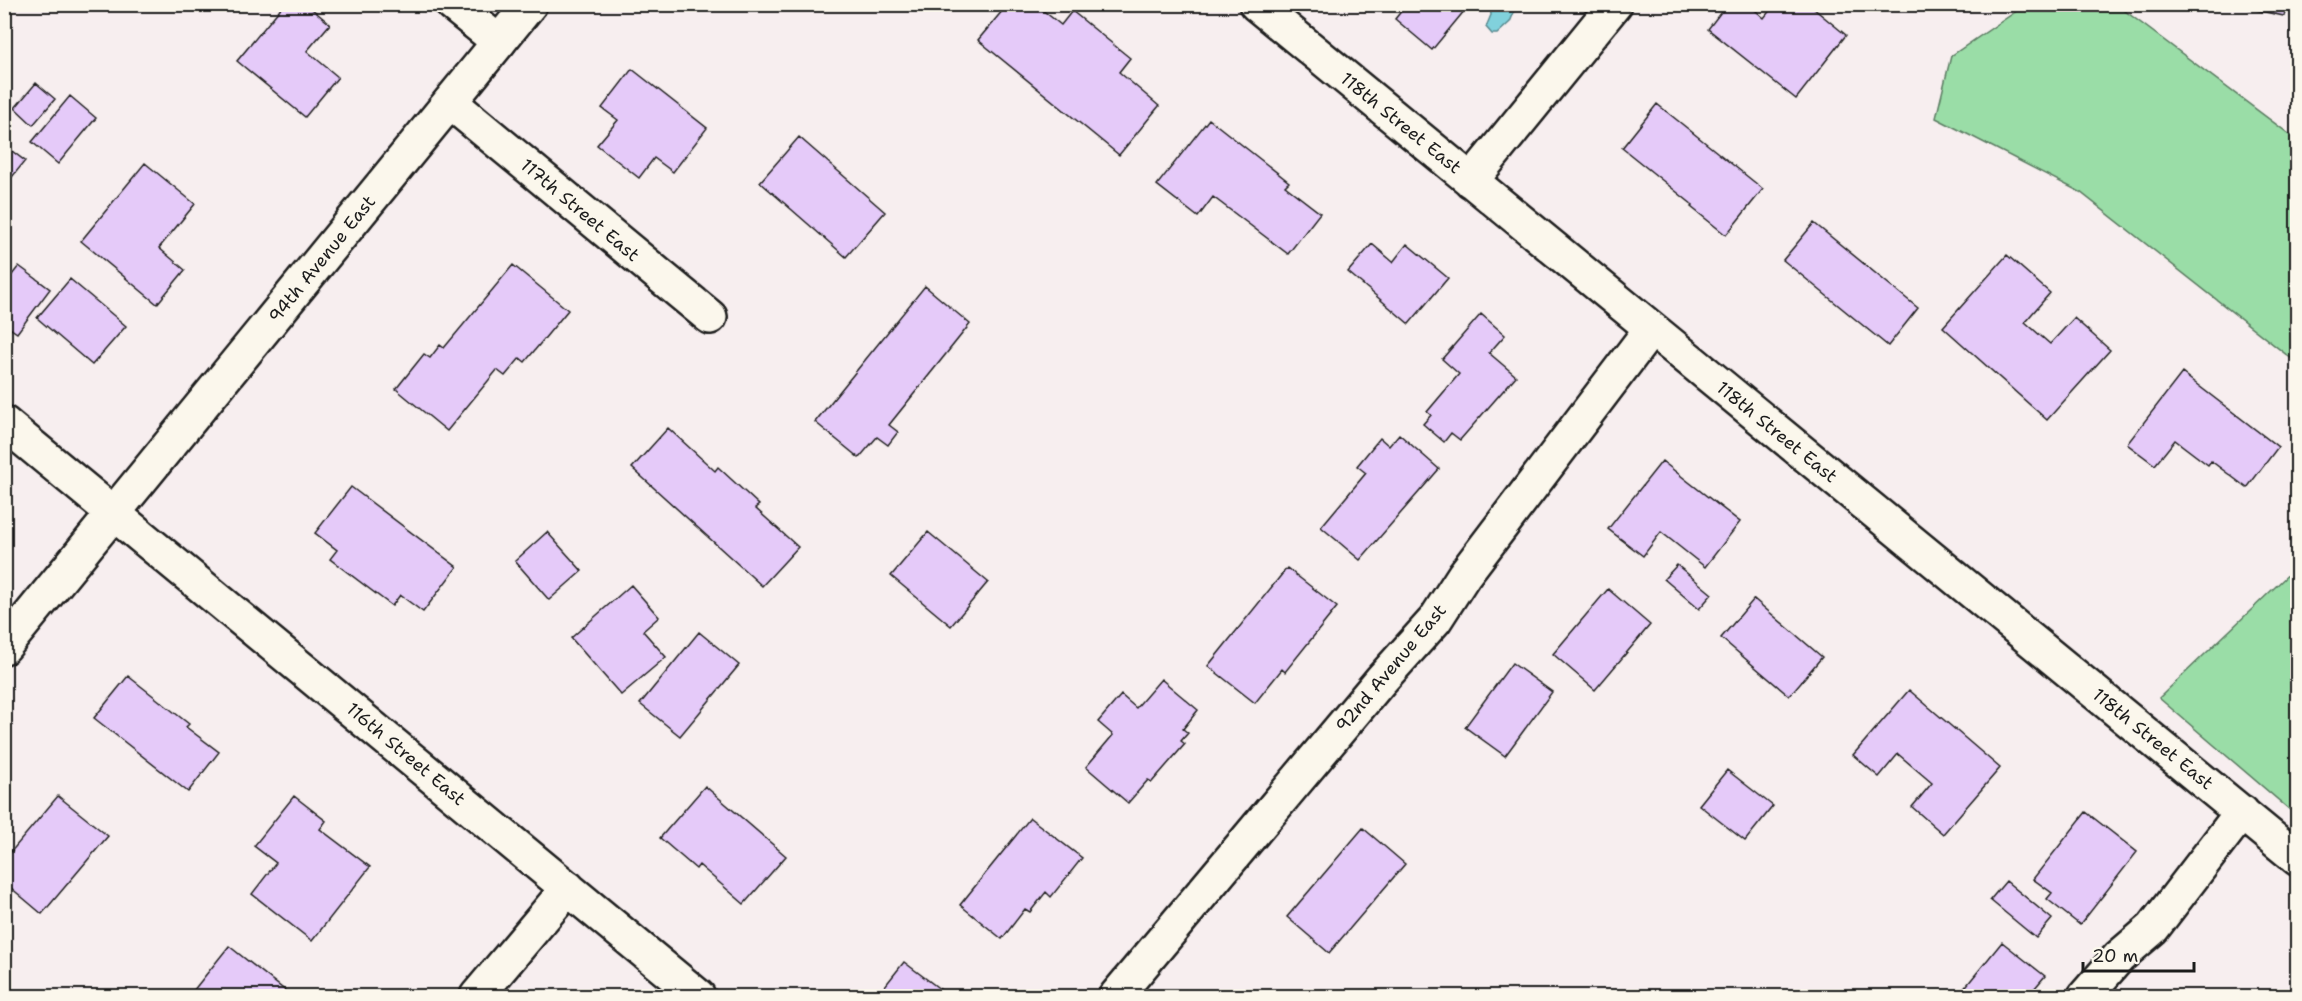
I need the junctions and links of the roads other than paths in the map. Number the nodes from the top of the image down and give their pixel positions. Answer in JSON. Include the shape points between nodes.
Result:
{"nodes":[{"id":1,"x":452,"y":4,"type":"edge"},
{"id":2,"x":530,"y":4,"type":"edge"},
{"id":3,"x":1256,"y":4,"type":"edge"},
{"id":4,"x":1615,"y":4,"type":"edge"},
{"id":5,"x":499,"y":42,"type":"junction"},
{"id":6,"x":450,"y":102,"type":"junction"},
{"id":7,"x":1471,"y":181,"type":"junction"},
{"id":8,"x":710,"y":317,"type":"dead end"},
{"id":9,"x":1651,"y":329,"type":"junction"},
{"id":10,"x":4,"y":423,"type":"edge"},
{"id":11,"x":114,"y":512,"type":"junction"},
{"id":12,"x":4,"y":647,"type":"edge"},
{"id":13,"x":2242,"y":812,"type":"junction"},
{"id":14,"x":2298,"y":859,"type":"edge"},
{"id":15,"x":568,"y":888,"type":"junction"},
{"id":16,"x":477,"y":996,"type":"edge"},
{"id":17,"x":698,"y":996,"type":"edge"},
{"id":18,"x":1116,"y":996,"type":"edge"},
{"id":19,"x":2085,"y":996,"type":"edge"}],
"edges":[{"from":1,"to":5,"type":"street"},
{"from":2,"to":5,"type":"street","name":"94th Avenue East"},
{"from":3,"to":7,"type":"street","name":"118th Street East"},
{"from":4,"to":7,"type":"street"},
{"from":5,"to":6,"type":"street","name":"94th Avenue East"},
{"from":6,"to":8,"type":"street","name":"117th Street East"},
{"from":6,"to":11,"type":"street","name":"94th Avenue East"},
{"from":7,"to":9,"type":"street","name":"118th Street East"},
{"from":9,"to":13,"type":"street","name":"118th Street East"},
{"from":9,"to":18,"type":"street","name":"92nd Avenue East","via":[[1464,575],[1435,620]]},
{"from":10,"to":11,"type":"street","name":"116th Street East"},
{"from":11,"to":12,"type":"street","name":"94th Avenue East"},
{"from":11,"to":15,"type":"street","name":"116th Street East"},
{"from":13,"to":14,"type":"street","name":"118th Street East"},
{"from":13,"to":19,"type":"street","via":[[2153,928],[2119,957]]},
{"from":15,"to":16,"type":"street"},
{"from":15,"to":17,"type":"street","name":"116th Street East"}]}
